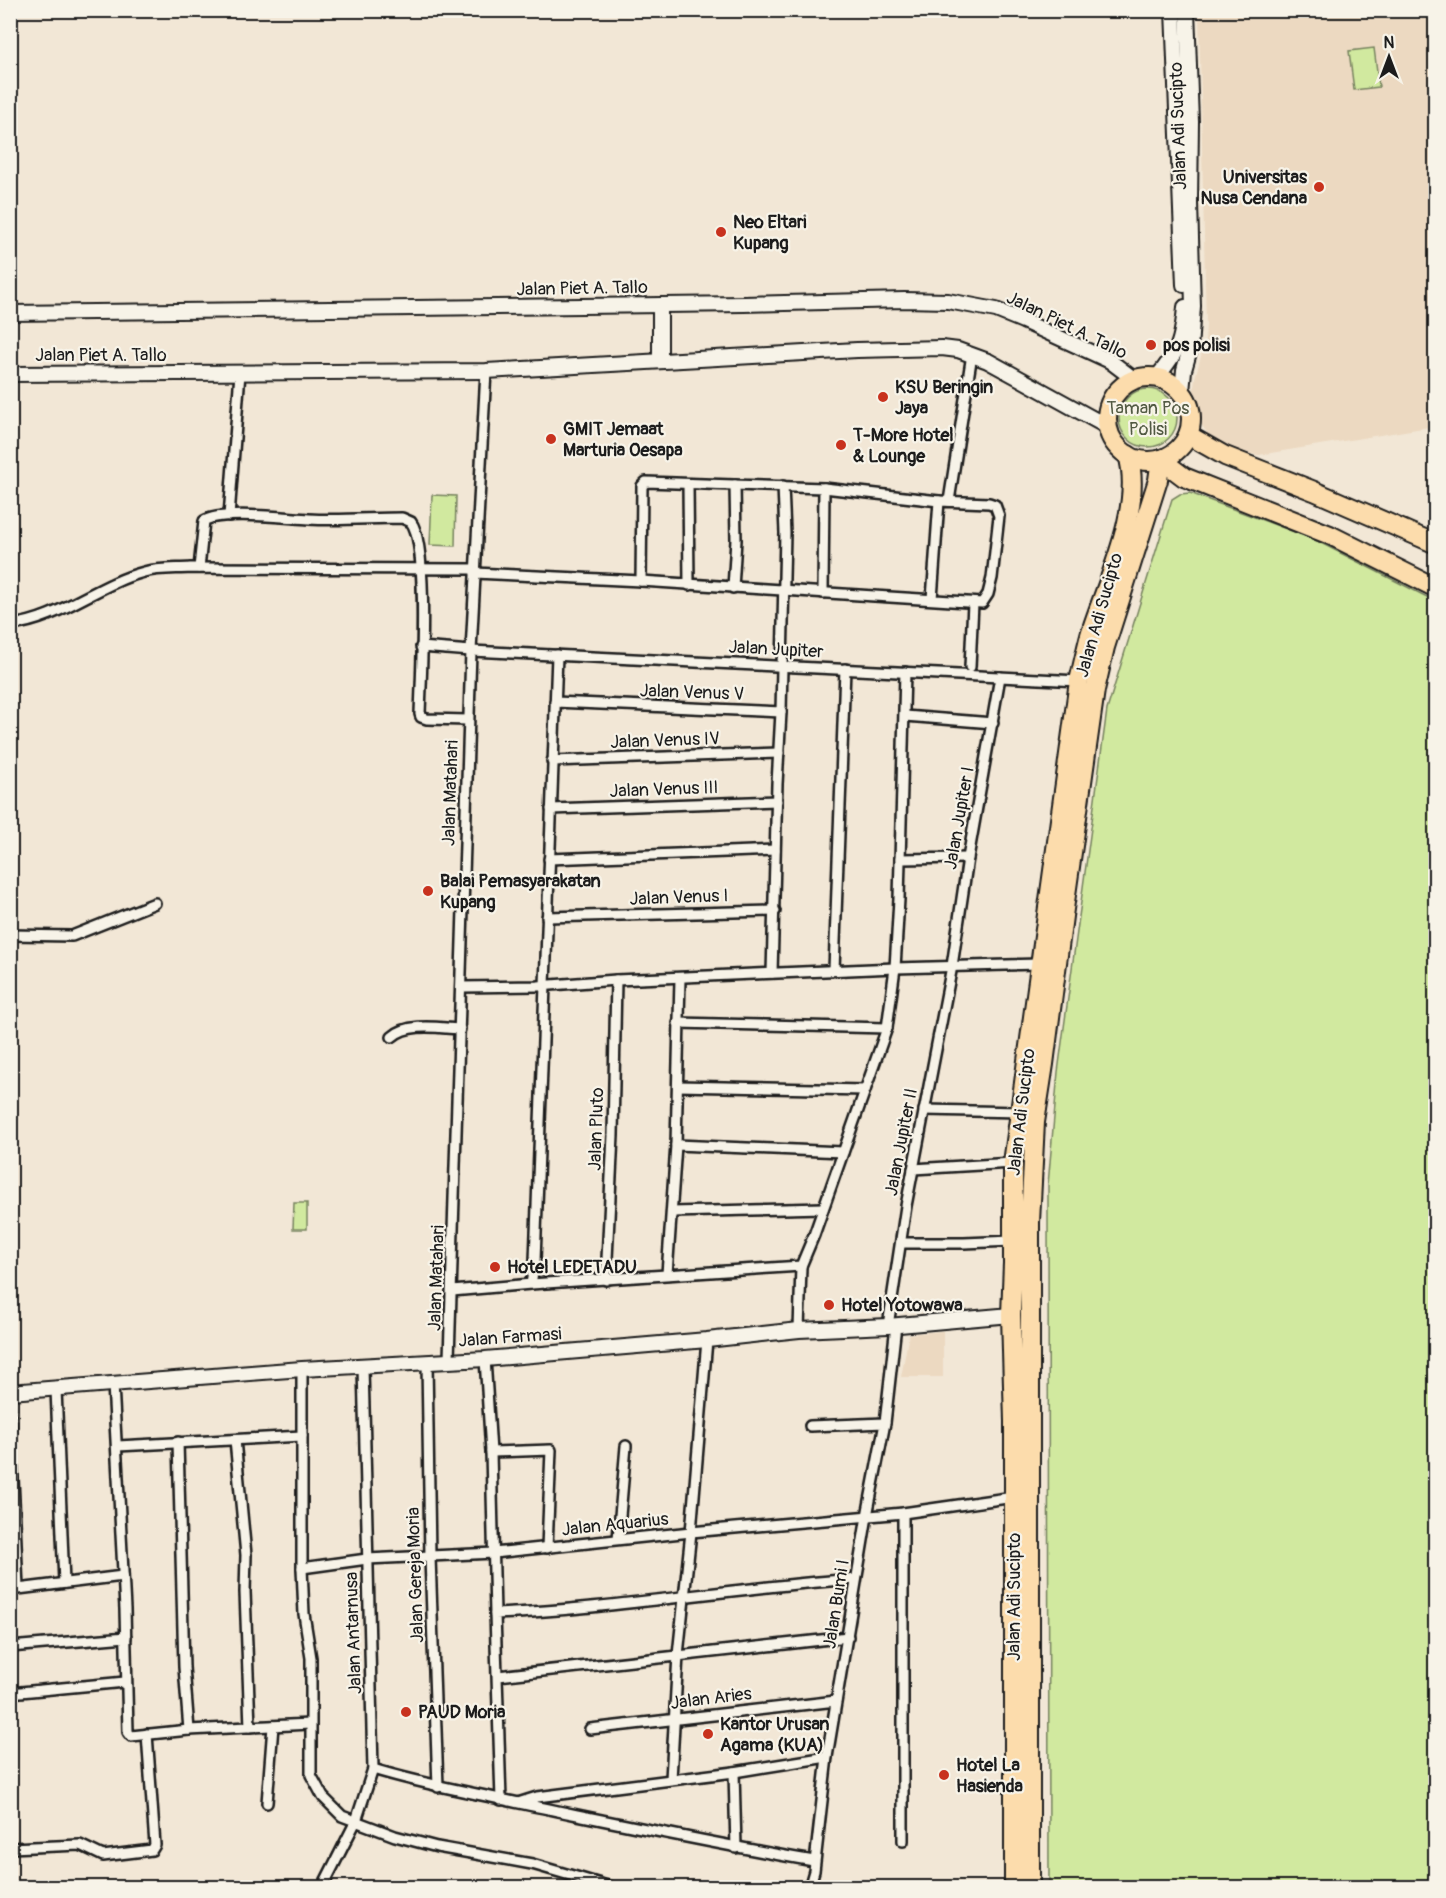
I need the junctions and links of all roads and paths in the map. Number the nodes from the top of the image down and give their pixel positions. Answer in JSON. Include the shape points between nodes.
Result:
{"nodes":[{"id":1,"x":1173,"y":10,"type":"edge"},
{"id":2,"x":1187,"y":10,"type":"edge"},
{"id":3,"x":660,"y":305,"type":"junction"},
{"id":4,"x":10,"y":314,"type":"edge"},
{"id":5,"x":972,"y":354,"type":"junction"},
{"id":6,"x":660,"y":361,"type":"junction"},
{"id":7,"x":486,"y":371,"type":"junction"},
{"id":8,"x":240,"y":373,"type":"junction"},
{"id":9,"x":10,"y":374,"type":"edge"},
{"id":10,"x":1156,"y":378,"type":"junction"},
{"id":11,"x":1135,"y":380,"type":"junction"},
{"id":12,"x":1182,"y":392,"type":"junction"},
{"id":13,"x":1108,"y":427,"type":"junction"},
{"id":14,"x":1188,"y":435,"type":"junction"},
{"id":15,"x":1128,"y":455,"type":"junction"},
{"id":16,"x":1163,"y":459,"type":"junction"},
{"id":17,"x":688,"y":484,"type":"junction"},
{"id":18,"x":735,"y":485,"type":"junction"},
{"id":19,"x":783,"y":486,"type":"junction"},
{"id":20,"x":824,"y":488,"type":"junction"},
{"id":21,"x":944,"y":501,"type":"junction"},
{"id":22,"x":229,"y":516,"type":"junction"},
{"id":23,"x":1436,"y":544,"type":"edge"},
{"id":24,"x":422,"y":567,"type":"junction"},
{"id":25,"x":199,"y":568,"type":"junction"},
{"id":26,"x":475,"y":571,"type":"junction"},
{"id":27,"x":641,"y":581,"type":"junction"},
{"id":28,"x":689,"y":585,"type":"junction"},
{"id":29,"x":733,"y":588,"type":"junction"},
{"id":30,"x":1436,"y":588,"type":"edge"},
{"id":31,"x":783,"y":591,"type":"junction"},
{"id":32,"x":823,"y":593,"type":"junction"},
{"id":33,"x":932,"y":599,"type":"junction"},
{"id":34,"x":974,"y":603,"type":"junction"},
{"id":35,"x":10,"y":625,"type":"edge"},
{"id":36,"x":421,"y":647,"type":"junction"},
{"id":37,"x":471,"y":651,"type":"junction"},
{"id":38,"x":556,"y":655,"type":"junction"},
{"id":39,"x":781,"y":666,"type":"junction"},
{"id":40,"x":970,"y":667,"type":"dead end"},
{"id":41,"x":845,"y":669,"type":"junction"},
{"id":42,"x":905,"y":672,"type":"junction"},
{"id":43,"x":1000,"y":677,"type":"junction"},
{"id":44,"x":1079,"y":681,"type":"junction"},
{"id":45,"x":555,"y":702,"type":"junction"},
{"id":46,"x":781,"y":712,"type":"junction"},
{"id":47,"x":905,"y":716,"type":"junction"},
{"id":48,"x":468,"y":720,"type":"junction"},
{"id":49,"x":993,"y":723,"type":"junction"},
{"id":50,"x":779,"y":753,"type":"junction"},
{"id":51,"x":552,"y":761,"type":"junction"},
{"id":52,"x":777,"y":801,"type":"junction"},
{"id":53,"x":551,"y":809,"type":"junction"},
{"id":54,"x":776,"y":850,"type":"junction"},
{"id":55,"x":968,"y":858,"type":"junction"},
{"id":56,"x":549,"y":859,"type":"junction"},
{"id":57,"x":900,"y":859,"type":"junction"},
{"id":58,"x":155,"y":903,"type":"dead end"},
{"id":59,"x":775,"y":911,"type":"junction"},
{"id":60,"x":547,"y":917,"type":"junction"},
{"id":61,"x":10,"y":935,"type":"edge"},
{"id":62,"x":1039,"y":964,"type":"junction"},
{"id":63,"x":952,"y":966,"type":"junction"},
{"id":64,"x":895,"y":968,"type":"junction"},
{"id":65,"x":834,"y":970,"type":"junction"},
{"id":66,"x":772,"y":973,"type":"junction"},
{"id":67,"x":680,"y":978,"type":"junction"},
{"id":68,"x":616,"y":980,"type":"junction"},
{"id":69,"x":544,"y":985,"type":"junction"},
{"id":70,"x":462,"y":987,"type":"junction"},
{"id":71,"x":1041,"y":1015,"type":"junction"},
{"id":72,"x":678,"y":1023,"type":"junction"},
{"id":73,"x":887,"y":1028,"type":"junction"},
{"id":74,"x":460,"y":1029,"type":"junction"},
{"id":75,"x":392,"y":1037,"type":"dead end"},
{"id":76,"x":678,"y":1086,"type":"junction"},
{"id":77,"x":865,"y":1090,"type":"junction"},
{"id":78,"x":924,"y":1110,"type":"junction"},
{"id":79,"x":1021,"y":1112,"type":"junction"},
{"id":80,"x":676,"y":1145,"type":"junction"},
{"id":81,"x":843,"y":1152,"type":"junction"},
{"id":82,"x":1013,"y":1162,"type":"junction"},
{"id":83,"x":913,"y":1169,"type":"junction"},
{"id":84,"x":823,"y":1208,"type":"junction"},
{"id":85,"x":672,"y":1212,"type":"junction"},
{"id":86,"x":1012,"y":1241,"type":"junction"},
{"id":87,"x":901,"y":1243,"type":"junction"},
{"id":88,"x":801,"y":1266,"type":"junction"},
{"id":89,"x":667,"y":1274,"type":"junction"},
{"id":90,"x":606,"y":1280,"type":"junction"},
{"id":91,"x":531,"y":1284,"type":"junction"},
{"id":92,"x":452,"y":1291,"type":"junction"},
{"id":93,"x":1011,"y":1315,"type":"junction"},
{"id":94,"x":892,"y":1325,"type":"junction"},
{"id":95,"x":799,"y":1330,"type":"junction"},
{"id":96,"x":707,"y":1340,"type":"junction"},
{"id":97,"x":449,"y":1359,"type":"junction"},
{"id":98,"x":485,"y":1359,"type":"junction"},
{"id":99,"x":427,"y":1362,"type":"junction"},
{"id":100,"x":363,"y":1367,"type":"junction"},
{"id":101,"x":302,"y":1369,"type":"junction"},
{"id":102,"x":113,"y":1384,"type":"junction"},
{"id":103,"x":56,"y":1389,"type":"junction"},
{"id":104,"x":10,"y":1392,"type":"edge"},
{"id":105,"x":10,"y":1411,"type":"edge"},
{"id":106,"x":885,"y":1423,"type":"junction"},
{"id":107,"x":810,"y":1426,"type":"dead end"},
{"id":108,"x":302,"y":1436,"type":"junction"},
{"id":109,"x":235,"y":1440,"type":"junction"},
{"id":110,"x":178,"y":1442,"type":"junction"},
{"id":111,"x":118,"y":1446,"type":"junction"},
{"id":112,"x":626,"y":1446,"type":"dead end"},
{"id":113,"x":491,"y":1452,"type":"junction"},
{"id":114,"x":1014,"y":1497,"type":"junction"},
{"id":115,"x":903,"y":1513,"type":"junction"},
{"id":116,"x":867,"y":1516,"type":"junction"},
{"id":117,"x":691,"y":1532,"type":"junction"},
{"id":118,"x":618,"y":1539,"type":"junction"},
{"id":119,"x":547,"y":1548,"type":"junction"},
{"id":120,"x":494,"y":1553,"type":"junction"},
{"id":121,"x":430,"y":1557,"type":"junction"},
{"id":122,"x":367,"y":1559,"type":"junction"},
{"id":123,"x":302,"y":1568,"type":"junction"},
{"id":124,"x":123,"y":1576,"type":"junction"},
{"id":125,"x":856,"y":1579,"type":"junction"},
{"id":126,"x":64,"y":1583,"type":"junction"},
{"id":127,"x":14,"y":1589,"type":"edge"},
{"id":128,"x":683,"y":1597,"type":"junction"},
{"id":129,"x":495,"y":1614,"type":"junction"},
{"id":130,"x":126,"y":1637,"type":"junction"},
{"id":131,"x":848,"y":1637,"type":"junction"},
{"id":132,"x":10,"y":1647,"type":"edge"},
{"id":133,"x":678,"y":1655,"type":"junction"},
{"id":134,"x":498,"y":1676,"type":"junction"},
{"id":135,"x":126,"y":1682,"type":"junction"},
{"id":136,"x":10,"y":1693,"type":"edge"},
{"id":137,"x":836,"y":1701,"type":"junction"},
{"id":138,"x":674,"y":1719,"type":"junction"},
{"id":139,"x":310,"y":1724,"type":"junction"},
{"id":140,"x":273,"y":1726,"type":"junction"},
{"id":141,"x":250,"y":1727,"type":"junction"},
{"id":142,"x":189,"y":1730,"type":"junction"},
{"id":143,"x":590,"y":1730,"type":"dead end"},
{"id":144,"x":1023,"y":1733,"type":"junction"},
{"id":145,"x":147,"y":1734,"type":"junction"},
{"id":146,"x":827,"y":1757,"type":"junction"},
{"id":147,"x":373,"y":1769,"type":"junction"},
{"id":148,"x":734,"y":1772,"type":"junction"},
{"id":149,"x":671,"y":1779,"type":"junction"},
{"id":150,"x":438,"y":1787,"type":"junction"},
{"id":151,"x":501,"y":1800,"type":"junction"},
{"id":152,"x":518,"y":1802,"type":"junction"},
{"id":153,"x":267,"y":1803,"type":"dead end"},
{"id":154,"x":356,"y":1821,"type":"junction"},
{"id":155,"x":903,"y":1841,"type":"dead end"},
{"id":156,"x":10,"y":1848,"type":"edge"},
{"id":157,"x":736,"y":1848,"type":"junction"},
{"id":158,"x":814,"y":1862,"type":"junction"},
{"id":159,"x":322,"y":1887,"type":"edge"},
{"id":160,"x":611,"y":1887,"type":"edge"},
{"id":161,"x":809,"y":1887,"type":"edge"},
{"id":162,"x":1014,"y":1887,"type":"edge"},
{"id":163,"x":1030,"y":1887,"type":"edge"}],
"edges":[{"from":1,"to":10,"type":"main road","name":"Jalan Adi Sucipto","via":[[1185,302],[1180,345]]},
{"from":2,"to":12,"type":"main road","name":"Jalan Adi Sucipto","via":[[1193,306]]},
{"from":3,"to":4,"type":"main road","name":"Jalan Piet A. Tallo"},
{"from":3,"to":6,"type":"main road"},
{"from":3,"to":11,"type":"main road","name":"Jalan Piet A. Tallo","via":[[948,301],[996,310],[1110,361]]},
{"from":5,"to":6,"type":"main road","name":"Jalan Piet A. Tallo","via":[[913,347]]},
{"from":5,"to":13,"type":"main road","name":"Jalan Piet A. Tallo"},
{"from":5,"to":21,"type":"street"},
{"from":6,"to":7,"type":"main road","name":"Jalan Piet A. Tallo"},
{"from":7,"to":8,"type":"main road","name":"Jalan Piet A. Tallo"},
{"from":7,"to":26,"type":"street","name":"Jalan Matahari"},
{"from":8,"to":9,"type":"main road","name":"Jalan Piet A. Tallo"},
{"from":8,"to":22,"type":"street"},
{"from":10,"to":11,"type":"highway"},
{"from":10,"to":12,"type":"highway"},
{"from":11,"to":13,"type":"highway","via":[[1122,387],[1113,399]]},
{"from":12,"to":14,"type":"highway","via":[[1189,405]]},
{"from":13,"to":15,"type":"highway","via":[[1119,448]]},
{"from":14,"to":16,"type":"highway","via":[[1174,453]]},
{"from":14,"to":23,"type":"highway","via":[[1225,456]]},
{"from":15,"to":16,"type":"highway","via":[[1138,460]]},
{"from":15,"to":44,"type":"highway","name":"Jalan Adi Sucipto","via":[[1133,486],[1127,521]]},
{"from":16,"to":30,"type":"highway","via":[[1184,477],[1330,535]]},
{"from":16,"to":71,"type":"highway","name":"Jalan Adi Sucipto","via":[[1097,680]]},
{"from":17,"to":18,"type":"street"},
{"from":17,"to":27,"type":"street","via":[[646,482],[642,486]]},
{"from":17,"to":28,"type":"street"},
{"from":18,"to":19,"type":"street"},
{"from":18,"to":29,"type":"street"},
{"from":19,"to":20,"type":"street"},
{"from":19,"to":31,"type":"street"},
{"from":20,"to":21,"type":"street"},
{"from":20,"to":32,"type":"street"},
{"from":21,"to":33,"type":"street"},
{"from":21,"to":34,"type":"street","via":[[989,502],[998,508],[988,594],[982,603]]},
{"from":22,"to":24,"type":"street","via":[[402,518],[414,526]]},
{"from":22,"to":25,"type":"street","via":[[204,521]]},
{"from":24,"to":25,"type":"street"},
{"from":24,"to":26,"type":"street"},
{"from":24,"to":36,"type":"street"},
{"from":25,"to":35,"type":"street","via":[[143,572],[40,618]]},
{"from":26,"to":27,"type":"street"},
{"from":26,"to":37,"type":"street","name":"Jalan Matahari"},
{"from":27,"to":28,"type":"street"},
{"from":28,"to":29,"type":"street"},
{"from":29,"to":31,"type":"street"},
{"from":31,"to":32,"type":"street"},
{"from":31,"to":39,"type":"street"},
{"from":32,"to":33,"type":"street"},
{"from":33,"to":34,"type":"street"},
{"from":34,"to":40,"type":"street"},
{"from":36,"to":37,"type":"street","name":"Jalan Jupiter"},
{"from":36,"to":48,"type":"street","via":[[421,717]]},
{"from":37,"to":38,"type":"street","name":"Jalan Jupiter"},
{"from":37,"to":48,"type":"street","name":"Jalan Matahari"},
{"from":38,"to":39,"type":"street","name":"Jalan Jupiter"},
{"from":38,"to":45,"type":"street"},
{"from":39,"to":41,"type":"street","name":"Jalan Jupiter"},
{"from":39,"to":46,"type":"street"},
{"from":41,"to":42,"type":"street","name":"Jalan Jupiter"},
{"from":41,"to":65,"type":"street"},
{"from":42,"to":43,"type":"street","name":"Jalan Jupiter"},
{"from":42,"to":47,"type":"street"},
{"from":43,"to":44,"type":"street","name":"Jalan Jupiter"},
{"from":43,"to":49,"type":"street","name":"Jalan Jupiter I"},
{"from":44,"to":62,"type":"highway","name":"Jalan Adi Sucipto"},
{"from":45,"to":46,"type":"street","name":"Jalan Venus V"},
{"from":45,"to":51,"type":"street"},
{"from":46,"to":50,"type":"street"},
{"from":47,"to":49,"type":"street"},
{"from":47,"to":57,"type":"street"},
{"from":48,"to":70,"type":"street","name":"Jalan Matahari"},
{"from":49,"to":55,"type":"street","name":"Jalan Jupiter I"},
{"from":50,"to":51,"type":"street","name":"Jalan Venus IV"},
{"from":50,"to":52,"type":"street"},
{"from":51,"to":53,"type":"street"},
{"from":52,"to":53,"type":"street","name":"Jalan Venus III"},
{"from":52,"to":54,"type":"street"},
{"from":53,"to":56,"type":"street"},
{"from":54,"to":56,"type":"street"},
{"from":54,"to":59,"type":"street"},
{"from":55,"to":57,"type":"street"},
{"from":55,"to":63,"type":"street","name":"Jalan Jupiter I"},
{"from":56,"to":60,"type":"street"},
{"from":57,"to":64,"type":"street"},
{"from":58,"to":61,"type":"street","via":[[72,936]]},
{"from":59,"to":60,"type":"street","name":"Jalan Venus I"},
{"from":59,"to":66,"type":"street"},
{"from":60,"to":69,"type":"street"},
{"from":62,"to":63,"type":"street"},
{"from":62,"to":71,"type":"highway","name":"Jalan Adi Sucipto"},
{"from":63,"to":64,"type":"street"},
{"from":63,"to":78,"type":"street","name":"Jalan Jupiter II"},
{"from":64,"to":65,"type":"street"},
{"from":64,"to":73,"type":"street"},
{"from":65,"to":66,"type":"street"},
{"from":66,"to":67,"type":"street"},
{"from":67,"to":68,"type":"street"},
{"from":67,"to":72,"type":"street"},
{"from":68,"to":69,"type":"street"},
{"from":68,"to":90,"type":"street","name":"Jalan Pluto"},
{"from":69,"to":70,"type":"street"},
{"from":69,"to":91,"type":"street","via":[[535,1262]]},
{"from":70,"to":74,"type":"street","name":"Jalan Matahari"},
{"from":71,"to":79,"type":"highway","name":"Jalan Adi Sucipto"},
{"from":71,"to":144,"type":"highway","name":"Jalan Adi Sucipto","via":[[1044,1064],[1031,1172]]},
{"from":72,"to":73,"type":"street"},
{"from":72,"to":76,"type":"street"},
{"from":73,"to":77,"type":"street"},
{"from":74,"to":75,"type":"street","via":[[415,1028]]},
{"from":74,"to":92,"type":"street","name":"Jalan Matahari"},
{"from":76,"to":77,"type":"street"},
{"from":76,"to":80,"type":"street"},
{"from":77,"to":81,"type":"street"},
{"from":78,"to":79,"type":"street"},
{"from":78,"to":83,"type":"street","name":"Jalan Jupiter II"},
{"from":79,"to":82,"type":"highway","name":"Jalan Adi Sucipto"},
{"from":80,"to":81,"type":"street"},
{"from":80,"to":85,"type":"street"},
{"from":81,"to":84,"type":"street"},
{"from":82,"to":83,"type":"street"},
{"from":82,"to":86,"type":"highway","name":"Jalan Adi Sucipto"},
{"from":83,"to":87,"type":"street","name":"Jalan Jupiter II"},
{"from":84,"to":85,"type":"street"},
{"from":84,"to":88,"type":"street"},
{"from":85,"to":89,"type":"street"},
{"from":86,"to":87,"type":"street"},
{"from":86,"to":93,"type":"highway","name":"Jalan Adi Sucipto"},
{"from":87,"to":94,"type":"street","name":"Jalan Jupiter II"},
{"from":88,"to":89,"type":"street"},
{"from":88,"to":95,"type":"street"},
{"from":89,"to":90,"type":"street"},
{"from":90,"to":91,"type":"street"},
{"from":91,"to":92,"type":"street"},
{"from":92,"to":97,"type":"street","name":"Jalan Matahari"},
{"from":93,"to":94,"type":"main road","name":"Jalan Farmasi"},
{"from":93,"to":114,"type":"highway","name":"Jalan Adi Sucipto"},
{"from":94,"to":95,"type":"main road","name":"Jalan Farmasi"},
{"from":94,"to":106,"type":"street","name":"Jalan Bumi I"},
{"from":95,"to":96,"type":"main road","name":"Jalan Farmasi"},
{"from":96,"to":98,"type":"main road","name":"Jalan Farmasi"},
{"from":96,"to":117,"type":"street"},
{"from":97,"to":98,"type":"main road","name":"Jalan Farmasi"},
{"from":97,"to":99,"type":"main road","name":"Jalan Farmasi"},
{"from":98,"to":113,"type":"street"},
{"from":99,"to":100,"type":"main road","name":"Jalan Farmasi"},
{"from":99,"to":121,"type":"street","name":"Jalan Gereja Moria"},
{"from":100,"to":101,"type":"main road","name":"Jalan Farmasi"},
{"from":100,"to":122,"type":"street","name":"Jalan Antarnusa"},
{"from":101,"to":102,"type":"main road","name":"Jalan Farmasi"},
{"from":101,"to":108,"type":"street"},
{"from":102,"to":103,"type":"main road","name":"Jalan Farmasi"},
{"from":102,"to":111,"type":"street"},
{"from":103,"to":104,"type":"main road","name":"Jalan Farmasi"},
{"from":103,"to":126,"type":"street"},
{"from":105,"to":127,"type":"street"},
{"from":106,"to":107,"type":"street"},
{"from":106,"to":116,"type":"street","name":"Jalan Bumi I"},
{"from":108,"to":109,"type":"street"},
{"from":108,"to":123,"type":"street"},
{"from":109,"to":110,"type":"street"},
{"from":109,"to":141,"type":"street","via":[[246,1555]]},
{"from":110,"to":111,"type":"street"},
{"from":110,"to":142,"type":"street"},
{"from":111,"to":124,"type":"street"},
{"from":112,"to":118,"type":"street"},
{"from":113,"to":119,"type":"street","via":[[551,1450]]},
{"from":113,"to":120,"type":"street"},
{"from":114,"to":115,"type":"street","name":"Jalan Aquarius"},
{"from":114,"to":144,"type":"highway","name":"Jalan Adi Sucipto"},
{"from":115,"to":116,"type":"street","name":"Jalan Aquarius"},
{"from":115,"to":155,"type":"street"},
{"from":116,"to":117,"type":"street","name":"Jalan Aquarius"},
{"from":116,"to":125,"type":"street","name":"Jalan Bumi I"},
{"from":117,"to":118,"type":"street","name":"Jalan Aquarius"},
{"from":117,"to":128,"type":"street"},
{"from":118,"to":119,"type":"street","name":"Jalan Aquarius"},
{"from":119,"to":120,"type":"street","name":"Jalan Aquarius"},
{"from":120,"to":121,"type":"street","name":"Jalan Aquarius"},
{"from":120,"to":129,"type":"street"},
{"from":121,"to":122,"type":"street","name":"Jalan Aquarius"},
{"from":121,"to":150,"type":"street","name":"Jalan Gereja Moria"},
{"from":122,"to":123,"type":"street","name":"Jalan Aquarius"},
{"from":122,"to":147,"type":"street","name":"Jalan Antarnusa"},
{"from":123,"to":139,"type":"street","via":[[311,1658]]},
{"from":124,"to":126,"type":"street"},
{"from":124,"to":130,"type":"street"},
{"from":125,"to":128,"type":"street"},
{"from":125,"to":131,"type":"street","name":"Jalan Bumi I"},
{"from":126,"to":127,"type":"street"},
{"from":128,"to":129,"type":"street"},
{"from":128,"to":133,"type":"street"},
{"from":129,"to":134,"type":"street"},
{"from":130,"to":132,"type":"street"},
{"from":130,"to":135,"type":"street"},
{"from":131,"to":133,"type":"street"},
{"from":131,"to":137,"type":"street","name":"Jalan Bumi I"},
{"from":133,"to":134,"type":"street"},
{"from":133,"to":138,"type":"street"},
{"from":134,"to":151,"type":"street"},
{"from":135,"to":136,"type":"street"},
{"from":135,"to":145,"type":"street","via":[[129,1734]]},
{"from":137,"to":138,"type":"street","name":"Jalan Aries"},
{"from":137,"to":146,"type":"street","name":"Jalan Bumi I"},
{"from":138,"to":143,"type":"street","name":"Jalan Aries"},
{"from":138,"to":149,"type":"street"},
{"from":139,"to":140,"type":"street"},
{"from":139,"to":154,"type":"street","via":[[311,1776],[334,1809]]},
{"from":140,"to":141,"type":"street"},
{"from":140,"to":153,"type":"street"},
{"from":141,"to":142,"type":"street"},
{"from":142,"to":145,"type":"street"},
{"from":144,"to":162,"type":"highway","name":"Jalan Adi Sucipto"},
{"from":144,"to":163,"type":"highway","name":"Jalan Adi Sucipto"},
{"from":145,"to":156,"type":"street","via":[[153,1849],[103,1856],[80,1845]]},
{"from":146,"to":148,"type":"street"},
{"from":146,"to":158,"type":"street","name":"Jalan Bumi I"},
{"from":147,"to":150,"type":"street"},
{"from":147,"to":154,"type":"street","name":"Jalan Antarnusa"},
{"from":148,"to":149,"type":"street"},
{"from":148,"to":157,"type":"street"},
{"from":149,"to":152,"type":"street"},
{"from":150,"to":151,"type":"street"},
{"from":151,"to":152,"type":"street"},
{"from":152,"to":157,"type":"street"},
{"from":154,"to":159,"type":"street","name":"Jalan Antarnusa"},
{"from":154,"to":160,"type":"street","via":[[436,1847],[532,1864]]},
{"from":157,"to":158,"type":"street"},
{"from":158,"to":161,"type":"street","name":"Jalan Bumi I"}]}
